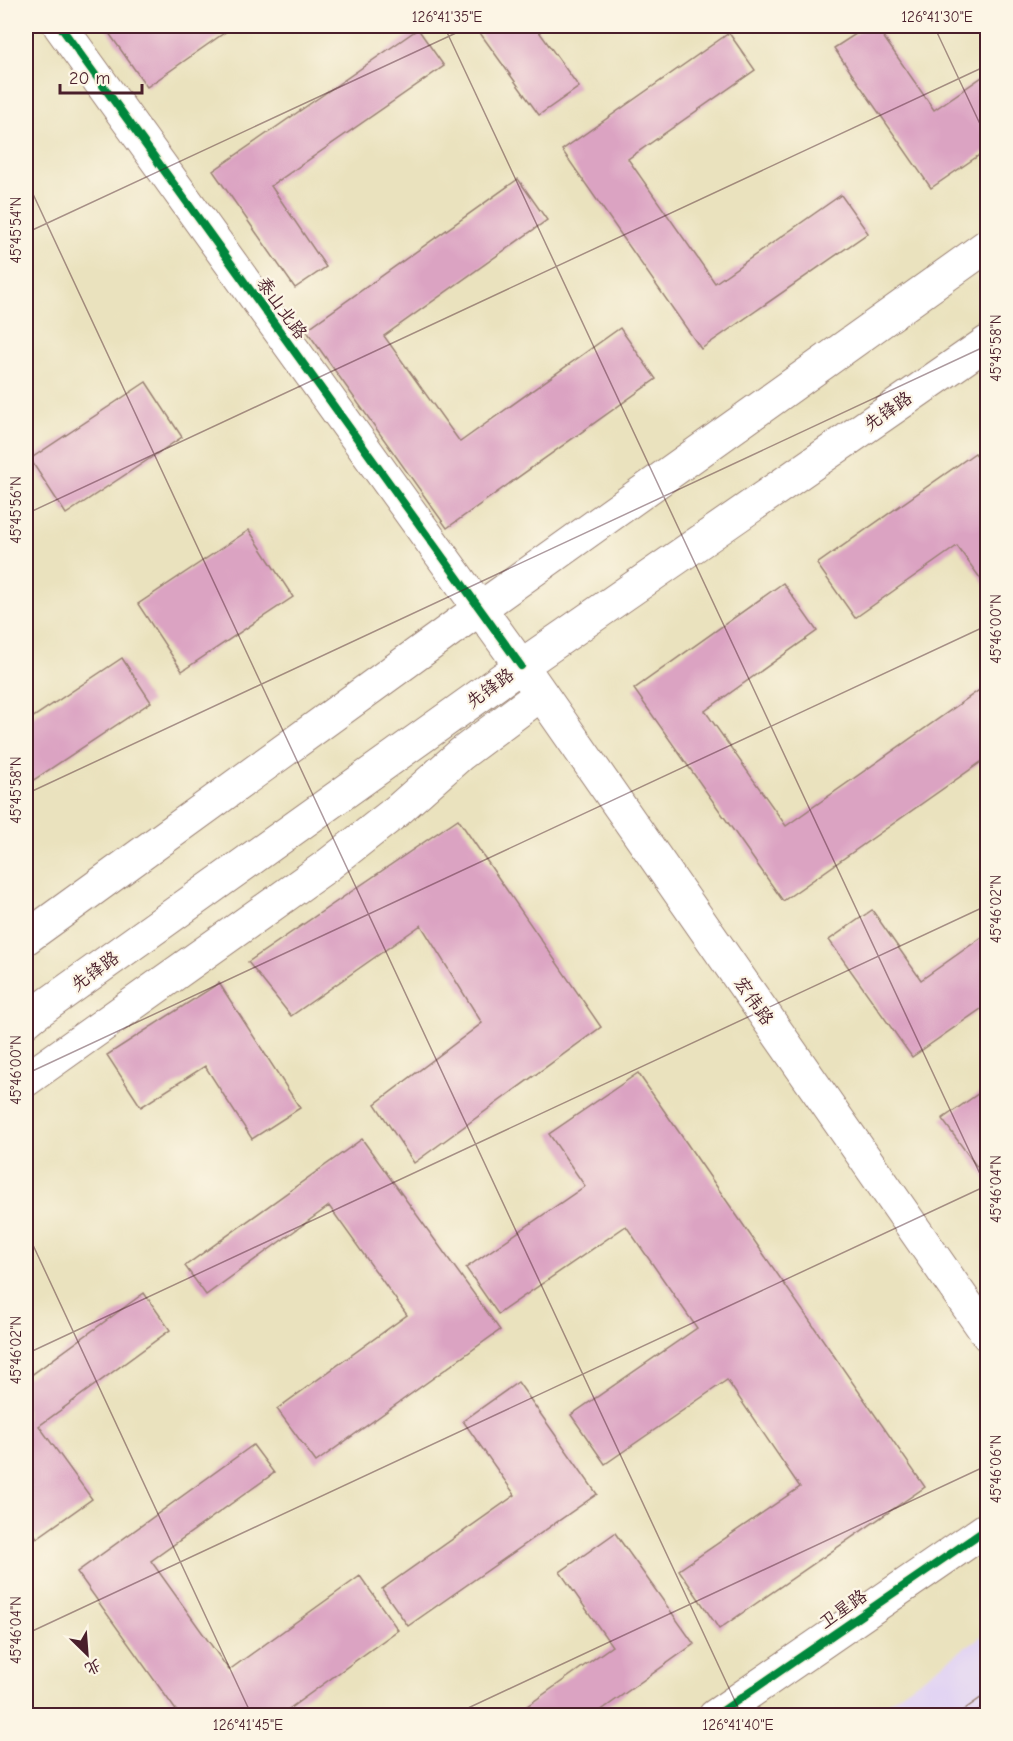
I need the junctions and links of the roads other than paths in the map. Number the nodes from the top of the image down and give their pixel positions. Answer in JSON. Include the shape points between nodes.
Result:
{"nodes":[{"id":1,"x":60,"y":26,"type":"edge"},
{"id":2,"x":987,"y":245,"type":"edge"},
{"id":3,"x":987,"y":342,"type":"edge"},
{"id":4,"x":479,"y":609,"type":"junction"},
{"id":5,"x":521,"y":666,"type":"junction"},
{"id":6,"x":541,"y":694,"type":"junction"},
{"id":7,"x":26,"y":938,"type":"edge"},
{"id":8,"x":28,"y":1019,"type":"edge"},
{"id":9,"x":26,"y":1080,"type":"edge"},
{"id":10,"x":987,"y":1335,"type":"edge"},
{"id":11,"x":987,"y":1528,"type":"edge"},
{"id":12,"x":715,"y":1716,"type":"edge"}],
"edges":[{"from":1,"to":4,"type":"main road","name":"泰山北路"},
{"from":2,"to":4,"type":"main road"},
{"from":3,"to":5,"type":"main road","name":"先锋路"},
{"from":4,"to":5,"type":"main road","name":"泰山北路"},
{"from":4,"to":7,"type":"main road"},
{"from":5,"to":6,"type":"main road","name":"宏伟路"},
{"from":5,"to":8,"type":"main road","name":"先锋路"},
{"from":6,"to":9,"type":"main road","via":[[461,754],[328,865]]},
{"from":6,"to":10,"type":"main road","name":"宏伟路"},
{"from":11,"to":12,"type":"main road","name":"卫星路"}]}
